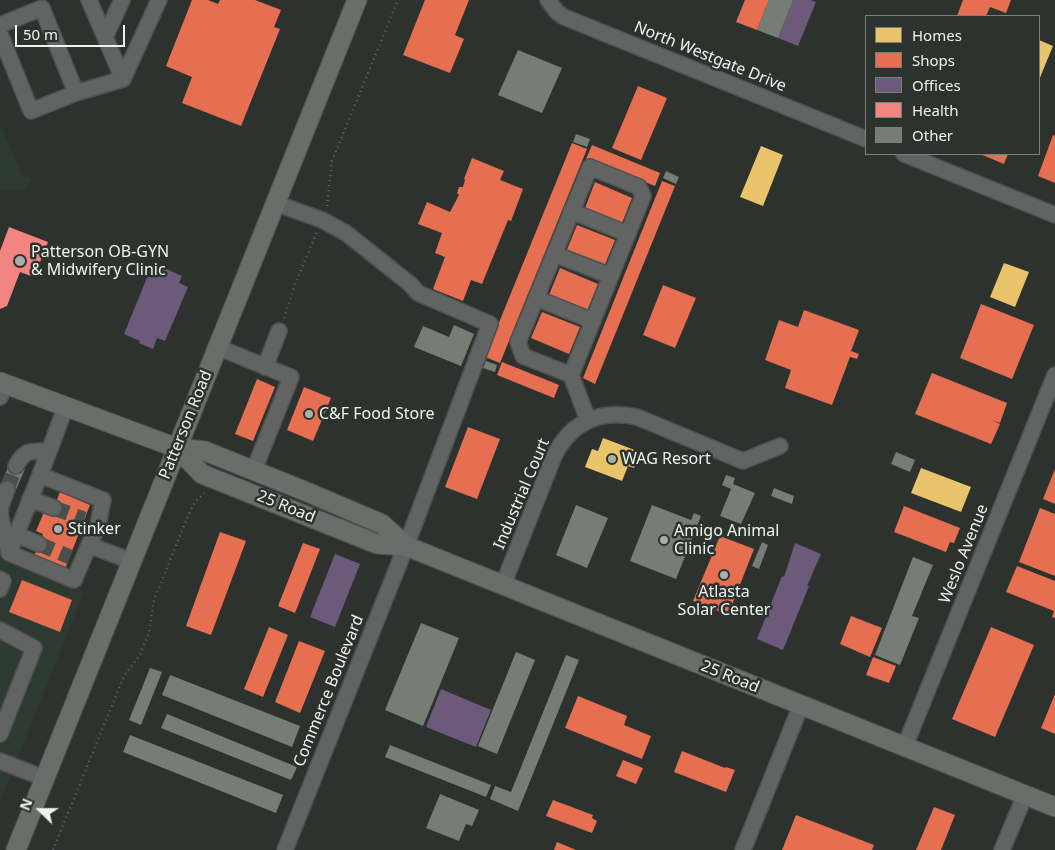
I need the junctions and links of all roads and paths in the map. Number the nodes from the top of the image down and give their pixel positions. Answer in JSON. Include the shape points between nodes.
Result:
{"nodes":[{"id":1,"x":89,"y":0,"type":"edge"},
{"id":2,"x":122,"y":0,"type":"edge"},
{"id":3,"x":159,"y":0,"type":"edge"},
{"id":4,"x":357,"y":0,"type":"edge"},
{"id":5,"x":398,"y":0,"type":"edge"},
{"id":6,"x":548,"y":0,"type":"edge"},
{"id":7,"x":0,"y":25,"type":"edge"},
{"id":8,"x":0,"y":34,"type":"edge"},
{"id":9,"x":105,"y":38,"type":"junction"},
{"id":10,"x":123,"y":79,"type":"junction"},
{"id":11,"x":76,"y":93,"type":"junction"},
{"id":12,"x":865,"y":139,"type":"edge"},
{"id":13,"x":907,"y":155,"type":"edge"},
{"id":14,"x":275,"y":203,"type":"junction"},
{"id":15,"x":571,"y":211,"type":"junction"},
{"id":16,"x":1055,"y":214,"type":"edge"},
{"id":17,"x":322,"y":220,"type":"junction"},
{"id":18,"x":628,"y":234,"type":"junction"},
{"id":19,"x":554,"y":254,"type":"junction"},
{"id":20,"x":611,"y":276,"type":"junction"},
{"id":21,"x":536,"y":298,"type":"junction"},
{"id":22,"x":593,"y":321,"type":"junction"},
{"id":23,"x":279,"y":331,"type":"joint"},
{"id":24,"x":217,"y":347,"type":"junction"},
{"id":25,"x":265,"y":367,"type":"junction"},
{"id":26,"x":571,"y":375,"type":"junction"},
{"id":27,"x":1055,"y":375,"type":"edge"},
{"id":28,"x":2,"y":388,"type":"edge"},
{"id":29,"x":66,"y":406,"type":"junction"},
{"id":30,"x":588,"y":420,"type":"junction"},
{"id":31,"x":780,"y":446,"type":"dead end"},
{"id":32,"x":176,"y":448,"type":"junction"},
{"id":33,"x":48,"y":451,"type":"junction"},
{"id":34,"x":16,"y":466,"type":"tunnel mouth"},
{"id":35,"x":254,"y":470,"type":"junction"},
{"id":36,"x":40,"y":474,"type":"junction"},
{"id":37,"x":7,"y":489,"type":"tunnel mouth"},
{"id":38,"x":206,"y":490,"type":"dead end"},
{"id":39,"x":30,"y":499,"type":"junction"},
{"id":40,"x":54,"y":508,"type":"tunnel mouth"},
{"id":41,"x":16,"y":535,"type":"junction"},
{"id":42,"x":39,"y":544,"type":"tunnel mouth"},
{"id":43,"x":89,"y":545,"type":"junction"},
{"id":44,"x":406,"y":546,"type":"junction"},
{"id":45,"x":9,"y":553,"type":"junction"},
{"id":46,"x":131,"y":561,"type":"junction"},
{"id":47,"x":0,"y":579,"type":"edge"},
{"id":48,"x":503,"y":585,"type":"junction"},
{"id":49,"x":0,"y":589,"type":"edge"},
{"id":50,"x":0,"y":630,"type":"edge"},
{"id":51,"x":802,"y":706,"type":"junction"},
{"id":52,"x":0,"y":734,"type":"edge"},
{"id":53,"x":905,"y":746,"type":"junction"},
{"id":54,"x":0,"y":761,"type":"edge"},
{"id":55,"x":44,"y":778,"type":"junction"},
{"id":56,"x":1025,"y":795,"type":"junction"},
{"id":57,"x":1055,"y":807,"type":"edge"},
{"id":58,"x":16,"y":850,"type":"edge"},
{"id":59,"x":54,"y":850,"type":"edge"},
{"id":60,"x":285,"y":850,"type":"edge"},
{"id":61,"x":743,"y":850,"type":"edge"},
{"id":62,"x":1002,"y":850,"type":"edge"}],
"edges":[{"from":1,"to":9,"type":"street"},
{"from":2,"to":9,"type":"street"},
{"from":3,"to":10,"type":"street"},
{"from":4,"to":14,"type":"main road","name":"Patterson Road"},
{"from":5,"to":17,"type":"path","via":[[332,161],[327,208]]},
{"from":6,"to":12,"type":"street","name":"North Westgate Drive","via":[[564,17]]},
{"from":7,"to":11,"type":"street","via":[[42,8]]},
{"from":8,"to":11,"type":"street","via":[[31,111]]},
{"from":9,"to":10,"type":"street"},
{"from":10,"to":11,"type":"street"},
{"from":13,"to":16,"type":"street"},
{"from":14,"to":17,"type":"street"},
{"from":14,"to":24,"type":"main road","name":"Patterson Road"},
{"from":15,"to":18,"type":"street"},
{"from":15,"to":18,"type":"street","via":[[590,167],[639,187],[643,196]]},
{"from":15,"to":19,"type":"street"},
{"from":17,"to":23,"type":"path"},
{"from":17,"to":44,"type":"street","name":"Commerce Boulevard","via":[[346,233],[418,293],[490,324]]},
{"from":18,"to":20,"type":"street"},
{"from":19,"to":20,"type":"street"},
{"from":19,"to":21,"type":"street"},
{"from":20,"to":22,"type":"street"},
{"from":21,"to":22,"type":"street"},
{"from":21,"to":26,"type":"street","via":[[518,342],[523,356]]},
{"from":22,"to":26,"type":"street"},
{"from":23,"to":25,"type":"street"},
{"from":24,"to":25,"type":"street"},
{"from":24,"to":32,"type":"main road","name":"Patterson Road"},
{"from":25,"to":35,"type":"street","via":[[291,377]]},
{"from":26,"to":30,"type":"street"},
{"from":27,"to":53,"type":"street","name":"Weslo Avenue"},
{"from":28,"to":29,"type":"main road","name":"25 Road"},
{"from":29,"to":32,"type":"main road","name":"25 Road"},
{"from":29,"to":33,"type":"street"},
{"from":30,"to":31,"type":"street","name":"Industrial Court","via":[[608,414],[637,417],[743,461]]},
{"from":30,"to":48,"type":"street","name":"Industrial Court","via":[[574,429],[559,446]]},
{"from":32,"to":35,"type":"main road","name":"25 Road","via":[[205,451]]},
{"from":32,"to":44,"type":"main road","name":"25 Road","via":[[202,474],[377,544]]},
{"from":32,"to":46,"type":"main road","name":"Patterson Road"},
{"from":33,"to":34,"type":"street","via":[[30,451]]},
{"from":33,"to":36,"type":"street"},
{"from":35,"to":44,"type":"main road","name":"25 Road","via":[[382,524]]},
{"from":36,"to":39,"type":"street"},
{"from":36,"to":43,"type":"street","via":[[103,500],[91,522]]},
{"from":37,"to":45,"type":"street","via":[[0,514]]},
{"from":38,"to":59,"type":"path","via":[[190,511],[154,600],[149,633],[140,655],[124,676]]},
{"from":39,"to":40,"type":"street"},
{"from":39,"to":41,"type":"street"},
{"from":41,"to":42,"type":"street"},
{"from":41,"to":45,"type":"street"},
{"from":43,"to":45,"type":"street","via":[[76,559],[74,580]]},
{"from":43,"to":46,"type":"street"},
{"from":44,"to":48,"type":"main road","name":"25 Road"},
{"from":44,"to":60,"type":"street","name":"Commerce Boulevard"},
{"from":46,"to":55,"type":"main road","name":"Patterson Road"},
{"from":47,"to":49,"type":"street","via":[[3,581]]},
{"from":48,"to":51,"type":"main road","name":"25 Road"},
{"from":50,"to":52,"type":"street","via":[[34,648]]},
{"from":51,"to":53,"type":"main road","name":"25 Road"},
{"from":51,"to":61,"type":"street"},
{"from":53,"to":56,"type":"main road","name":"25 Road"},
{"from":54,"to":55,"type":"street"},
{"from":55,"to":58,"type":"main road","name":"Patterson Road"},
{"from":56,"to":57,"type":"main road","name":"25 Road"},
{"from":56,"to":62,"type":"street"}]}
